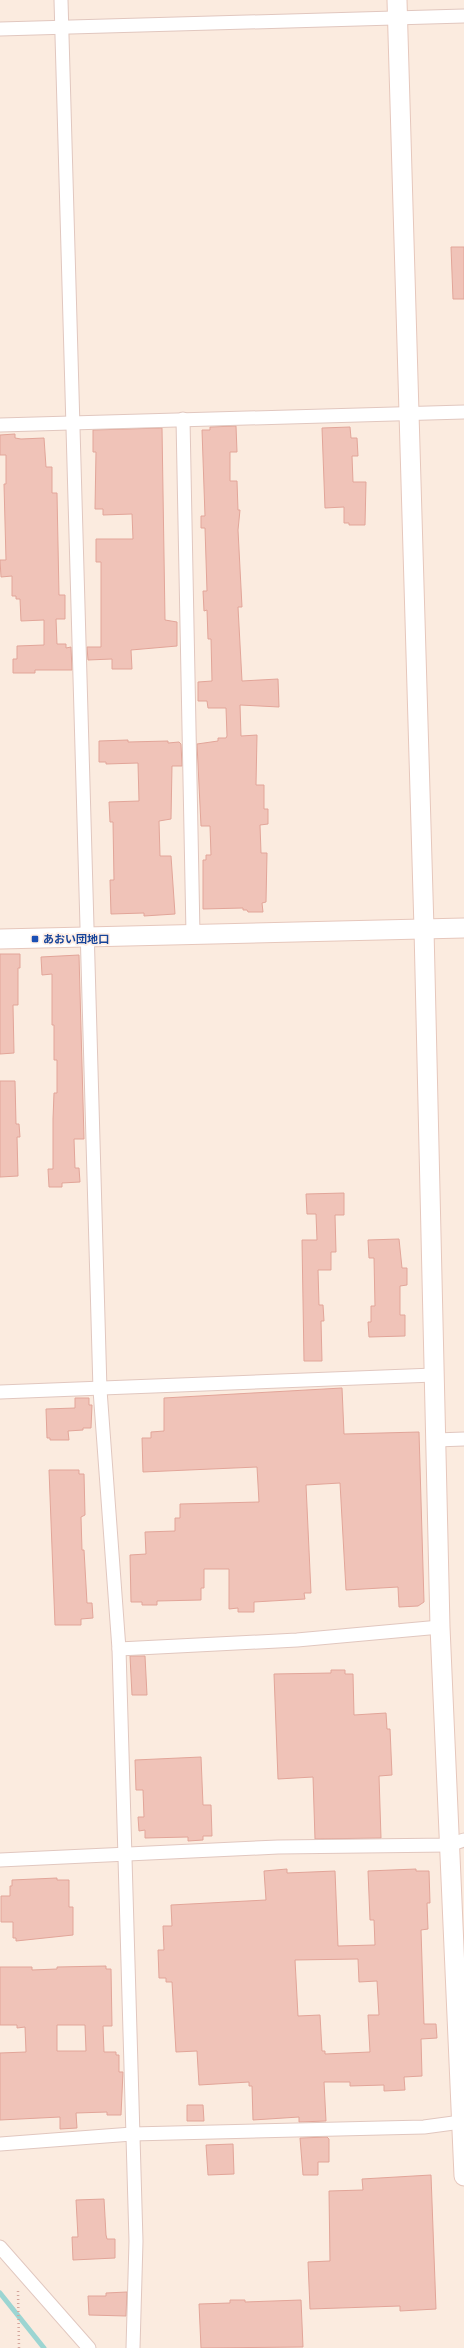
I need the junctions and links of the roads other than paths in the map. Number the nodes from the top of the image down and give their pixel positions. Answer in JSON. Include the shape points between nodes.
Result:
{"nodes":[{"id":1,"x":61,"y":0,"type":"edge"},
{"id":2,"x":398,"y":9,"type":"edge"},
{"id":3,"x":464,"y":16,"type":"edge"},
{"id":4,"x":62,"y":27,"type":"junction"},
{"id":5,"x":0,"y":29,"type":"edge"},
{"id":6,"x":464,"y":412,"type":"edge"},
{"id":7,"x":407,"y":414,"type":"junction"},
{"id":8,"x":183,"y":419,"type":"junction"},
{"id":9,"x":75,"y":423,"type":"junction"},
{"id":10,"x":0,"y":425,"type":"edge"},
{"id":11,"x":464,"y":928,"type":"edge"},
{"id":12,"x":424,"y":929,"type":"junction"},
{"id":13,"x":193,"y":934,"type":"junction"},
{"id":14,"x":88,"y":937,"type":"junction"},
{"id":15,"x":0,"y":939,"type":"edge"},
{"id":16,"x":434,"y":1375,"type":"junction"},
{"id":17,"x":100,"y":1390,"type":"junction"},
{"id":18,"x":0,"y":1392,"type":"edge"},
{"id":19,"x":464,"y":1439,"type":"edge"},
{"id":20,"x":436,"y":1440,"type":"junction"},
{"id":21,"x":440,"y":1627,"type":"junction"},
{"id":22,"x":120,"y":1649,"type":"junction"},
{"id":23,"x":457,"y":1842,"type":"edge"},
{"id":24,"x":126,"y":1855,"type":"junction"},
{"id":25,"x":0,"y":1860,"type":"edge"},
{"id":26,"x":461,"y":2122,"type":"junction"},
{"id":27,"x":132,"y":2134,"type":"junction"},
{"id":28,"x":0,"y":2144,"type":"edge"},
{"id":29,"x":464,"y":2176,"type":"edge"},
{"id":30,"x":0,"y":2247,"type":"edge"},
{"id":31,"x":89,"y":2348,"type":"edge"},
{"id":32,"x":132,"y":2348,"type":"edge"}],
"edges":[{"from":1,"to":4,"type":"street"},
{"from":2,"to":3,"type":"street"},
{"from":2,"to":4,"type":"street"},
{"from":2,"to":7,"type":"street"},
{"from":4,"to":5,"type":"street"},
{"from":4,"to":9,"type":"street"},
{"from":6,"to":7,"type":"street"},
{"from":7,"to":8,"type":"street"},
{"from":7,"to":12,"type":"street"},
{"from":8,"to":9,"type":"street"},
{"from":8,"to":13,"type":"street"},
{"from":9,"to":10,"type":"street"},
{"from":9,"to":14,"type":"street"},
{"from":11,"to":12,"type":"street"},
{"from":12,"to":13,"type":"street"},
{"from":12,"to":16,"type":"street"},
{"from":13,"to":14,"type":"street"},
{"from":14,"to":15,"type":"street"},
{"from":14,"to":17,"type":"street"},
{"from":16,"to":17,"type":"street"},
{"from":16,"to":20,"type":"street"},
{"from":17,"to":18,"type":"street"},
{"from":17,"to":22,"type":"street"},
{"from":19,"to":20,"type":"street"},
{"from":20,"to":21,"type":"street"},
{"from":21,"to":22,"type":"street","via":[[297,1640]]},
{"from":21,"to":23,"type":"street"},
{"from":22,"to":24,"type":"street"},
{"from":23,"to":24,"type":"street","via":[[278,1847]]},
{"from":23,"to":26,"type":"street"},
{"from":24,"to":25,"type":"street"},
{"from":24,"to":27,"type":"street"},
{"from":26,"to":27,"type":"street","via":[[424,2127]]},
{"from":26,"to":29,"type":"street"},
{"from":27,"to":28,"type":"street"},
{"from":27,"to":32,"type":"street","via":[[136,2241]]},
{"from":30,"to":31,"type":"street"}]}
